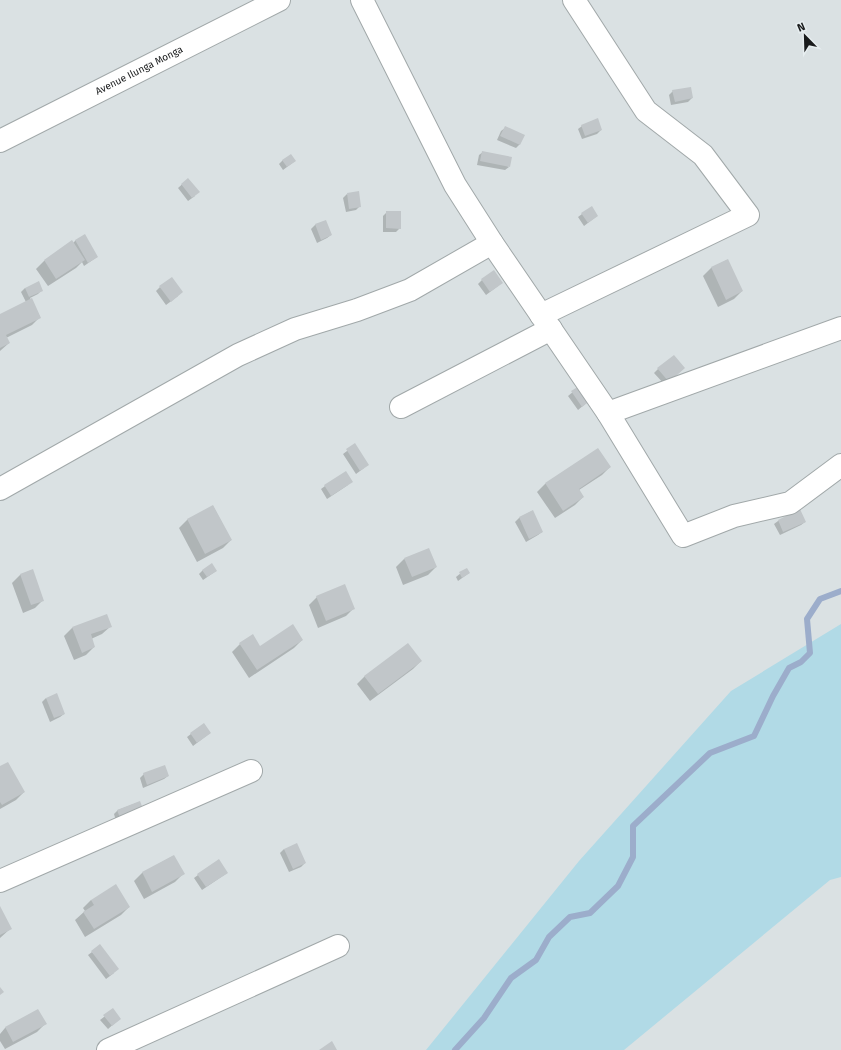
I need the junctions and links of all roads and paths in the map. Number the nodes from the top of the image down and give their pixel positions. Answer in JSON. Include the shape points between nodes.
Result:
{"nodes":[{"id":1,"x":279,"y":0,"type":"edge"},
{"id":2,"x":362,"y":0,"type":"edge"},
{"id":3,"x":574,"y":0,"type":"edge"},
{"id":4,"x":0,"y":141,"type":"edge"},
{"id":5,"x":492,"y":243,"type":"junction"},
{"id":6,"x":546,"y":322,"type":"junction"},
{"id":7,"x":841,"y":328,"type":"edge"},
{"id":8,"x":402,"y":407,"type":"dead end"},
{"id":9,"x":608,"y":413,"type":"junction"},
{"id":10,"x":841,"y":465,"type":"edge"},
{"id":11,"x":0,"y":489,"type":"edge"},
{"id":12,"x":251,"y":771,"type":"dead end"},
{"id":13,"x":0,"y":881,"type":"edge"},
{"id":14,"x":338,"y":946,"type":"dead end"},
{"id":15,"x":135,"y":1045,"type":"edge"},
{"id":16,"x":108,"y":1050,"type":"edge"}],
"edges":[{"from":1,"to":4,"type":"street","name":"Avenue Ilunga Monga"},
{"from":2,"to":5,"type":"street","via":[[455,184]]},
{"from":3,"to":6,"type":"street","via":[[646,111],[703,155],[748,215]]},
{"from":5,"to":6,"type":"street"},
{"from":5,"to":11,"type":"street","via":[[410,290],[358,310],[295,329],[238,355]]},
{"from":6,"to":8,"type":"street"},
{"from":6,"to":9,"type":"street"},
{"from":7,"to":9,"type":"street"},
{"from":9,"to":10,"type":"street","via":[[683,536],[734,516],[790,503]]},
{"from":12,"to":13,"type":"street"},
{"from":14,"to":15,"type":"street"},
{"from":15,"to":16,"type":"street"}]}
